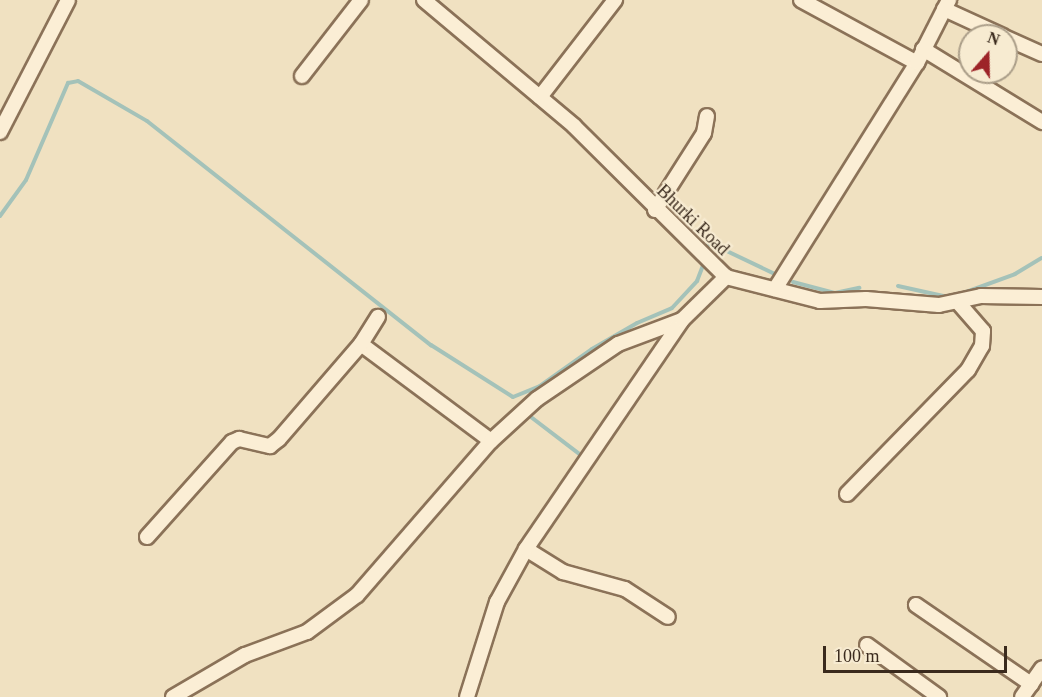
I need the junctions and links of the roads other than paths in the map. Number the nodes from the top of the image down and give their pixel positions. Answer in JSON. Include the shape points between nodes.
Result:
{"nodes":[{"id":1,"x":68,"y":0,"type":"edge"},
{"id":2,"x":361,"y":0,"type":"edge"},
{"id":3,"x":424,"y":0,"type":"edge"},
{"id":4,"x":615,"y":0,"type":"edge"},
{"id":5,"x":801,"y":0,"type":"edge"},
{"id":6,"x":946,"y":4,"type":"edge"},
{"id":7,"x":981,"y":24,"type":"edge"},
{"id":8,"x":1018,"y":43,"type":"edge"},
{"id":9,"x":923,"y":49,"type":"junction"},
{"id":10,"x":1042,"y":54,"type":"edge"},
{"id":11,"x":917,"y":63,"type":"junction"},
{"id":12,"x":302,"y":76,"type":"dead end"},
{"id":13,"x":540,"y":98,"type":"junction"},
{"id":14,"x":707,"y":116,"type":"dead end"},
{"id":15,"x":1042,"y":122,"type":"edge"},
{"id":16,"x":0,"y":132,"type":"edge"},
{"id":17,"x":656,"y":210,"type":"junction"},
{"id":18,"x":721,"y":272,"type":"junction"},
{"id":19,"x":775,"y":289,"type":"junction"},
{"id":20,"x":1042,"y":297,"type":"edge"},
{"id":21,"x":958,"y":302,"type":"junction"},
{"id":22,"x":378,"y":318,"type":"dead end"},
{"id":23,"x":682,"y":320,"type":"junction"},
{"id":24,"x":361,"y":344,"type":"junction"},
{"id":25,"x":491,"y":441,"type":"junction"},
{"id":26,"x":847,"y":494,"type":"dead end"},
{"id":27,"x":147,"y":537,"type":"dead end"},
{"id":28,"x":526,"y":549,"type":"junction"},
{"id":29,"x":916,"y":605,"type":"dead end"},
{"id":30,"x":668,"y":617,"type":"dead end"},
{"id":31,"x":867,"y":645,"type":"dead end"},
{"id":32,"x":1042,"y":668,"type":"edge"},
{"id":33,"x":1031,"y":684,"type":"junction"},
{"id":34,"x":173,"y":697,"type":"edge"},
{"id":35,"x":467,"y":697,"type":"edge"},
{"id":36,"x":939,"y":697,"type":"edge"},
{"id":37,"x":1022,"y":697,"type":"edge"}],
"edges":[{"from":1,"to":16,"type":"street"},
{"from":2,"to":12,"type":"street"},
{"from":3,"to":13,"type":"street","name":"Bhurki Road"},
{"from":4,"to":13,"type":"street"},
{"from":5,"to":11,"type":"street"},
{"from":6,"to":7,"type":"street"},
{"from":6,"to":9,"type":"street"},
{"from":8,"to":10,"type":"street"},
{"from":9,"to":11,"type":"street"},
{"from":9,"to":15,"type":"street"},
{"from":11,"to":19,"type":"street"},
{"from":13,"to":17,"type":"street","name":"Bhurki Road","via":[[574,126]]},
{"from":14,"to":17,"type":"street","via":[[704,133]]},
{"from":17,"to":18,"type":"street","name":"Bhurki Road"},
{"from":18,"to":19,"type":"street","name":"Bhurki Road"},
{"from":18,"to":23,"type":"street"},
{"from":19,"to":21,"type":"street","name":"Bhurki Road","via":[[820,301]]},
{"from":20,"to":21,"type":"street","name":"Bhurki Road","via":[[981,296]]},
{"from":21,"to":26,"type":"street","via":[[983,332],[982,346],[968,370]]},
{"from":22,"to":24,"type":"street"},
{"from":23,"to":25,"type":"street","via":[[618,344],[537,399]]},
{"from":23,"to":28,"type":"street"},
{"from":24,"to":25,"type":"street"},
{"from":24,"to":27,"type":"street","via":[[279,439],[270,446],[239,439],[232,442]]},
{"from":25,"to":34,"type":"street","via":[[357,595],[307,632],[245,655]]},
{"from":28,"to":30,"type":"street","via":[[563,572],[625,589]]},
{"from":28,"to":35,"type":"street","via":[[497,602]]},
{"from":29,"to":33,"type":"street"},
{"from":31,"to":36,"type":"street"},
{"from":32,"to":33,"type":"street"},
{"from":33,"to":37,"type":"street"}]}
